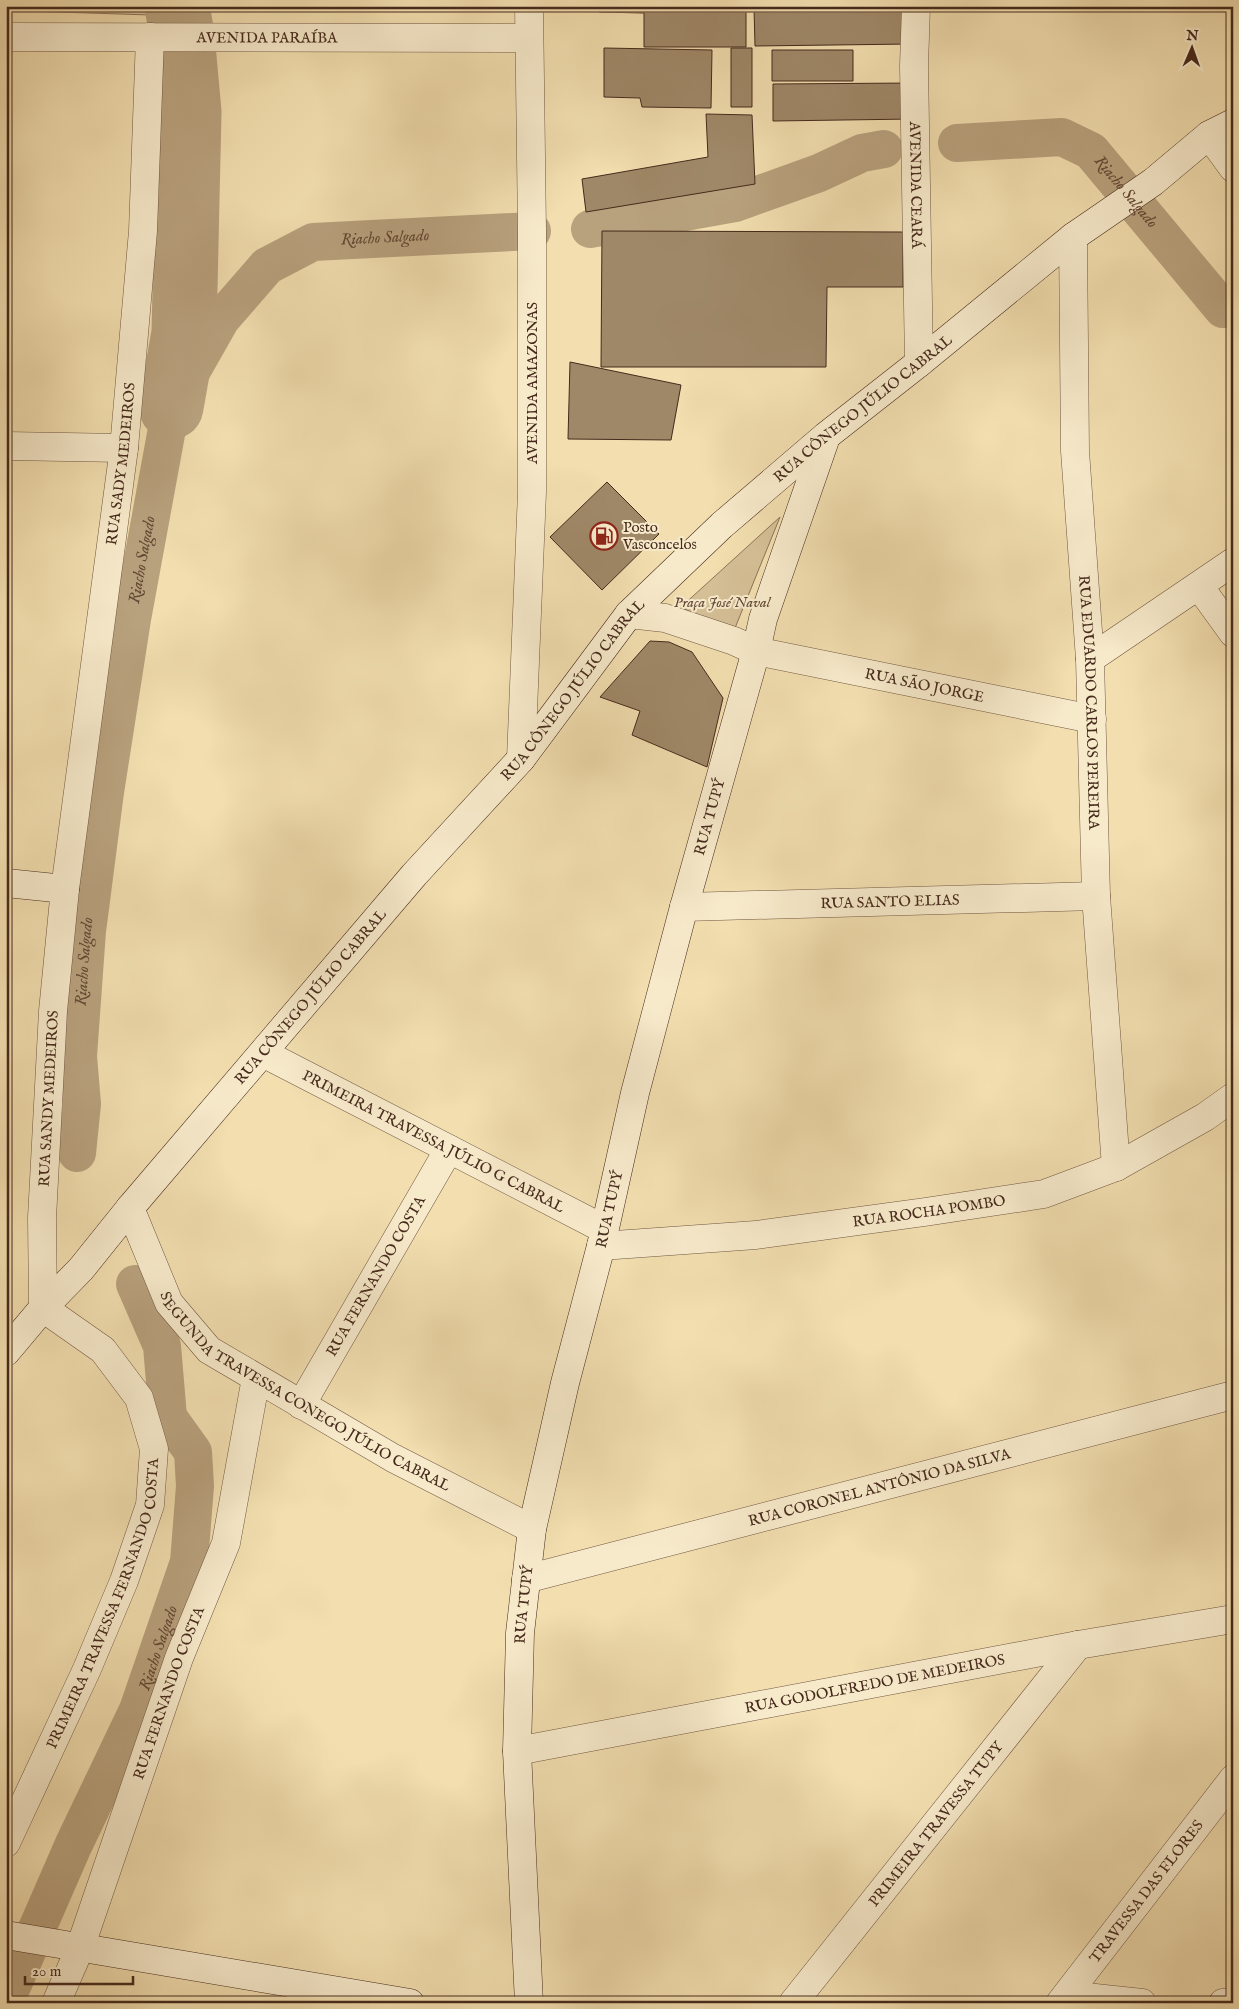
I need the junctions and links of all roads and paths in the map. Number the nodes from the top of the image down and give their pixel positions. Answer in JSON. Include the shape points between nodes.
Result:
{"nodes":[{"id":1,"x":529,"y":6,"type":"edge"},
{"id":2,"x":916,"y":6,"type":"edge"},
{"id":3,"x":6,"y":37,"type":"edge"},
{"id":4,"x":158,"y":38,"type":"junction"},
{"id":5,"x":529,"y":38,"type":"junction"},
{"id":6,"x":1233,"y":123,"type":"edge"},
{"id":7,"x":1209,"y":135,"type":"junction"},
{"id":8,"x":1233,"y":168,"type":"edge"},
{"id":9,"x":1073,"y":237,"type":"junction"},
{"id":10,"x":919,"y":363,"type":"junction"},
{"id":11,"x":826,"y":436,"type":"junction"},
{"id":12,"x":6,"y":446,"type":"edge"},
{"id":13,"x":124,"y":448,"type":"junction"},
{"id":14,"x":1233,"y":562,"type":"edge"},
{"id":15,"x":1199,"y":586,"type":"junction"},
{"id":16,"x":629,"y":614,"type":"junction"},
{"id":17,"x":1233,"y":632,"type":"edge"},
{"id":18,"x":756,"y":651,"type":"junction"},
{"id":19,"x":1090,"y":659,"type":"junction"},
{"id":20,"x":1092,"y":719,"type":"junction"},
{"id":21,"x":520,"y":759,"type":"junction"},
{"id":22,"x":6,"y":883,"type":"edge"},
{"id":23,"x":65,"y":889,"type":"junction"},
{"id":24,"x":1096,"y":896,"type":"junction"},
{"id":25,"x":684,"y":907,"type":"junction"},
{"id":26,"x":263,"y":1053,"type":"junction"},
{"id":27,"x":1233,"y":1097,"type":"edge"},
{"id":28,"x":449,"y":1149,"type":"junction"},
{"id":29,"x":1116,"y":1167,"type":"junction"},
{"id":30,"x":127,"y":1211,"type":"junction"},
{"id":31,"x":602,"y":1237,"type":"junction"},
{"id":32,"x":43,"y":1308,"type":"junction"},
{"id":33,"x":1233,"y":1334,"type":"edge"},
{"id":34,"x":1228,"y":1335,"type":"dead end"},
{"id":35,"x":6,"y":1352,"type":"edge"},
{"id":36,"x":256,"y":1378,"type":"junction"},
{"id":37,"x":1233,"y":1395,"type":"edge"},
{"id":38,"x":301,"y":1404,"type":"junction"},
{"id":39,"x":532,"y":1529,"type":"junction"},
{"id":40,"x":526,"y":1579,"type":"junction"},
{"id":41,"x":1233,"y":1619,"type":"edge"},
{"id":42,"x":1078,"y":1645,"type":"junction"},
{"id":43,"x":518,"y":1751,"type":"junction"},
{"id":44,"x":1233,"y":1778,"type":"edge"},
{"id":45,"x":6,"y":1843,"type":"edge"},
{"id":46,"x":6,"y":1935,"type":"edge"},
{"id":47,"x":78,"y":1947,"type":"junction"},
{"id":48,"x":302,"y":1994,"type":"edge"},
{"id":49,"x":1064,"y":1999,"type":"edge"},
{"id":50,"x":1233,"y":2002,"type":"edge"},
{"id":51,"x":56,"y":2003,"type":"edge"},
{"id":52,"x":410,"y":2003,"type":"edge"},
{"id":53,"x":529,"y":2003,"type":"edge"},
{"id":54,"x":793,"y":2003,"type":"edge"},
{"id":55,"x":1142,"y":2003,"type":"edge"},
{"id":56,"x":1223,"y":2003,"type":"edge"}],
"edges":[{"from":1,"to":5,"type":"street","name":"AVENIDA AMAZONAS"},
{"from":2,"to":10,"type":"street","name":"AVENIDA CEARÁ","via":[[914,66]]},
{"from":3,"to":4,"type":"street","name":"AVENIDA PARAÍBA"},
{"from":4,"to":5,"type":"street","name":"AVENIDA PARAÍBA"},
{"from":4,"to":13,"type":"street","name":"RUA SADY MEDEIROS"},
{"from":5,"to":21,"type":"street","name":"AVENIDA AMAZONAS","via":[[532,492]]},
{"from":6,"to":7,"type":"street","name":"RUA CÔNEGO JÚLIO CABRAL"},
{"from":7,"to":8,"type":"street"},
{"from":7,"to":9,"type":"street","name":"RUA CÔNEGO JÚLIO CABRAL","via":[[1152,182]]},
{"from":9,"to":10,"type":"street","name":"RUA CÔNEGO JÚLIO CABRAL"},
{"from":9,"to":19,"type":"street","name":"RUA EDUARDO CARLOS PEREIRA","via":[[1075,451]]},
{"from":10,"to":11,"type":"street","name":"RUA CÔNEGO JÚLIO CABRAL"},
{"from":11,"to":16,"type":"street","name":"RUA CÔNEGO JÚLIO CABRAL","via":[[722,525]]},
{"from":11,"to":18,"type":"street","name":"RUA TUPÝ","via":[[762,619]]},
{"from":12,"to":13,"type":"street"},
{"from":13,"to":23,"type":"street","name":"RUA SADY MEDEIROS"},
{"from":14,"to":15,"type":"street"},
{"from":15,"to":17,"type":"street"},
{"from":15,"to":19,"type":"street"},
{"from":16,"to":18,"type":"street","name":"RUA SÃO JORGE","via":[[665,618]]},
{"from":16,"to":21,"type":"street","name":"RUA CÔNEGO JÚLIO CABRAL"},
{"from":18,"to":20,"type":"street","name":"RUA SÃO JORGE"},
{"from":18,"to":25,"type":"street","name":"RUA TUPÝ"},
{"from":19,"to":20,"type":"street","name":"RUA EDUARDO CARLOS PEREIRA"},
{"from":20,"to":24,"type":"street","name":"RUA EDUARDO CARLOS PEREIRA"},
{"from":21,"to":26,"type":"street","name":"RUA CÔNEGO JÚLIO CABRAL","via":[[414,875]]},
{"from":22,"to":23,"type":"street"},
{"from":23,"to":32,"type":"street","name":"RUA SANDY MEDEIROS","via":[[53,1011],[43,1208]]},
{"from":24,"to":25,"type":"street","name":"RUA SANTO ELIAS"},
{"from":24,"to":29,"type":"street","name":"RUA EDUARDO CARLOS PEREIRA"},
{"from":25,"to":31,"type":"street","name":"RUA TUPÝ","via":[[635,1093]]},
{"from":26,"to":28,"type":"street","name":"PRIMEIRA TRAVESSA JÚLIO G CABRAL"},
{"from":26,"to":30,"type":"street","name":"RUA CÔNEGO JÚLIO CABRAL"},
{"from":27,"to":29,"type":"street","name":"RUA ROCHA POMBO"},
{"from":28,"to":31,"type":"street","name":"PRIMEIRA TRAVESSA JÚLIO G CABRAL"},
{"from":28,"to":38,"type":"street","name":"RUA FERNANDO COSTA"},
{"from":29,"to":31,"type":"street","name":"RUA ROCHA POMBO","via":[[1044,1194],[925,1212],[756,1235]]},
{"from":30,"to":32,"type":"street","name":"RUA CÔNEGO JÚLIO CABRAL","via":[[82,1270]]},
{"from":30,"to":36,"type":"street","name":"SEGUNDA TRAVESSA CONEGO JÚLIO CABRAL","via":[[169,1303],[209,1350]]},
{"from":31,"to":39,"type":"street","name":"RUA TUPÝ"},
{"from":32,"to":35,"type":"street","name":"RUA CÔNEGO JÚLIO CABRAL"},
{"from":32,"to":45,"type":"street","name":"PRIMEIRA TRAVESSA FERNANDO COSTA","via":[[102,1350],[139,1398],[154,1449],[150,1505],[124,1581]]},
{"from":33,"to":34,"type":"path"},
{"from":36,"to":38,"type":"street","name":"SEGUNDA TRAVESSA CONEGO JÚLIO CABRAL"},
{"from":36,"to":47,"type":"street","name":"RUA FERNANDO COSTA","via":[[226,1543],[179,1658]]},
{"from":37,"to":40,"type":"street","name":"RUA CORONEL ANTÔNIO DA SILVA"},
{"from":38,"to":39,"type":"street","name":"SEGUNDA TRAVESSA CONEGO JÚLIO CABRAL","via":[[393,1458]]},
{"from":39,"to":40,"type":"street","name":"RUA TUPÝ"},
{"from":40,"to":43,"type":"street","name":"RUA TUPÝ","via":[[520,1643]]},
{"from":41,"to":42,"type":"street","name":"RUA GODOLFREDO DE MEDEIROS"},
{"from":42,"to":43,"type":"street","name":"RUA GODOLFREDO DE MEDEIROS"},
{"from":42,"to":54,"type":"street","name":"PRIMEIRA TRAVESSA TUPY"},
{"from":43,"to":53,"type":"street","name":"RUA TUPÝ"},
{"from":44,"to":49,"type":"street","name":"TRAVESSA DAS FLORES"},
{"from":46,"to":47,"type":"street"},
{"from":47,"to":48,"type":"street"},
{"from":47,"to":51,"type":"street","name":"RUA FERNANDO COSTA"},
{"from":48,"to":52,"type":"street"},
{"from":49,"to":55,"type":"street"},
{"from":50,"to":56,"type":"street"}]}
